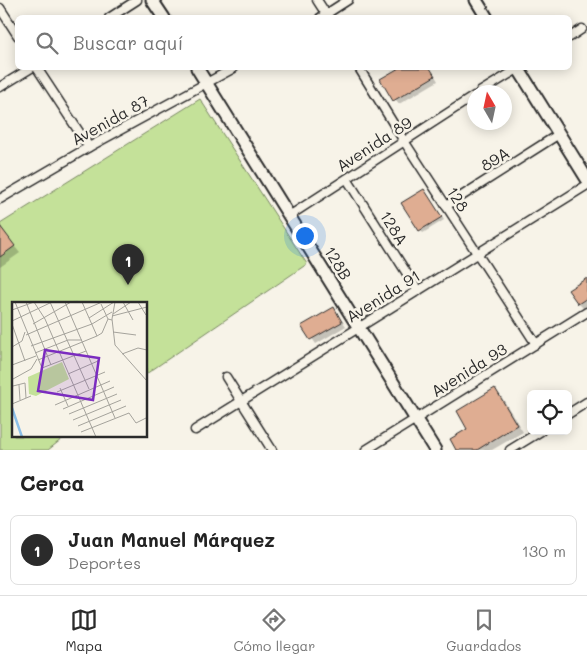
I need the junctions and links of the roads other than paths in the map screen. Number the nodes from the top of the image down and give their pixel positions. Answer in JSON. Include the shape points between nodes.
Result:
{"nodes":[{"id":1,"x":137,"y":0,"type":"edge"},
{"id":2,"x":152,"y":0,"type":"edge"},
{"id":3,"x":317,"y":0,"type":"edge"},
{"id":4,"x":348,"y":0,"type":"edge"},
{"id":5,"x":476,"y":0,"type":"edge"},
{"id":6,"x":0,"y":8,"type":"edge"},
{"id":7,"x":114,"y":15,"type":"edge"},
{"id":8,"x":162,"y":15,"type":"edge"},
{"id":9,"x":324,"y":15,"type":"edge"},
{"id":10,"x":326,"y":15,"type":"edge"},
{"id":11,"x":485,"y":15,"type":"edge"},
{"id":12,"x":582,"y":29,"type":"dead end"},
{"id":13,"x":15,"y":31,"type":"edge"},
{"id":14,"x":572,"y":35,"type":"edge"},
{"id":15,"x":29,"y":70,"type":"edge"},
{"id":16,"x":38,"y":70,"type":"edge"},
{"id":17,"x":198,"y":70,"type":"edge"},
{"id":18,"x":230,"y":70,"type":"edge"},
{"id":19,"x":360,"y":70,"type":"edge"},
{"id":20,"x":515,"y":70,"type":"edge"},
{"id":21,"x":519,"y":70,"type":"edge"},
{"id":22,"x":207,"y":83,"type":"junction"},
{"id":23,"x":491,"y":85,"type":"edge"},
{"id":24,"x":0,"y":87,"type":"edge"},
{"id":25,"x":467,"y":100,"type":"edge"},
{"id":26,"x":559,"y":134,"type":"junction"},
{"id":27,"x":404,"y":141,"type":"junction"},
{"id":28,"x":90,"y":146,"type":"junction"},
{"id":29,"x":347,"y":179,"type":"junction"},
{"id":30,"x":587,"y":180,"type":"edge"},
{"id":31,"x":587,"y":185,"type":"edge"},
{"id":32,"x":0,"y":199,"type":"edge"},
{"id":33,"x":446,"y":206,"type":"junction"},
{"id":34,"x":289,"y":216,"type":"junction"},
{"id":35,"x":477,"y":254,"type":"junction"},
{"id":36,"x":418,"y":291,"type":"junction"},
{"id":37,"x":587,"y":312,"type":"edge"},
{"id":38,"x":358,"y":328,"type":"junction"},
{"id":39,"x":536,"y":344,"type":"junction"},
{"id":40,"x":226,"y":376,"type":"dead end"},
{"id":41,"x":242,"y":401,"type":"junction"},
{"id":42,"x":587,"y":402,"type":"edge"},
{"id":43,"x":572,"y":411,"type":"edge"},
{"id":44,"x":416,"y":419,"type":"junction"},
{"id":45,"x":195,"y":430,"type":"dead end"},
{"id":46,"x":534,"y":435,"type":"edge"},
{"id":47,"x":272,"y":450,"type":"edge"},
{"id":48,"x":366,"y":450,"type":"edge"},
{"id":49,"x":435,"y":450,"type":"edge"},
{"id":50,"x":510,"y":450,"type":"edge"}],
"edges":[{"from":1,"to":7,"type":"street"},
{"from":2,"to":8,"type":"street"},
{"from":3,"to":9,"type":"street"},
{"from":4,"to":10,"type":"street"},
{"from":5,"to":11,"type":"street"},
{"from":6,"to":13,"type":"street"},
{"from":12,"to":14,"type":"street"},
{"from":15,"to":24,"type":"street"},
{"from":16,"to":28,"type":"street"},
{"from":17,"to":22,"type":"street","name":"128B"},
{"from":18,"to":22,"type":"street","name":"Avenida 87"},
{"from":19,"to":27,"type":"street","name":"128"},
{"from":20,"to":23,"type":"street"},
{"from":21,"to":26,"type":"street"},
{"from":22,"to":28,"type":"street","name":"Avenida 87"},
{"from":22,"to":34,"type":"street","name":"128B"},
{"from":25,"to":27,"type":"street","name":"Avenida 89"},
{"from":26,"to":30,"type":"street"},
{"from":26,"to":33,"type":"street","name":"89A"},
{"from":27,"to":29,"type":"street","name":"Avenida 89"},
{"from":27,"to":33,"type":"street","name":"128"},
{"from":28,"to":32,"type":"street","name":"Avenida 87"},
{"from":29,"to":34,"type":"street","name":"Avenida 89"},
{"from":29,"to":36,"type":"street","name":"128A"},
{"from":31,"to":35,"type":"street","name":"Avenida 91"},
{"from":33,"to":35,"type":"street","name":"128"},
{"from":34,"to":38,"type":"street","name":"128B"},
{"from":35,"to":36,"type":"street","name":"Avenida 91"},
{"from":35,"to":39,"type":"street","name":"128"},
{"from":36,"to":38,"type":"street","name":"Avenida 91"},
{"from":37,"to":39,"type":"street","name":"Avenida 93"},
{"from":38,"to":41,"type":"street","name":"Avenida 91"},
{"from":38,"to":44,"type":"street","name":"128B"},
{"from":39,"to":44,"type":"street","name":"Avenida 93"},
{"from":40,"to":41,"type":"street"},
{"from":41,"to":45,"type":"street","name":"Avenida 91"},
{"from":41,"to":47,"type":"street"},
{"from":42,"to":43,"type":"street"},
{"from":44,"to":48,"type":"street","name":"Avenida 93"},
{"from":44,"to":49,"type":"street","name":"128B"},
{"from":46,"to":50,"type":"street"}]}
